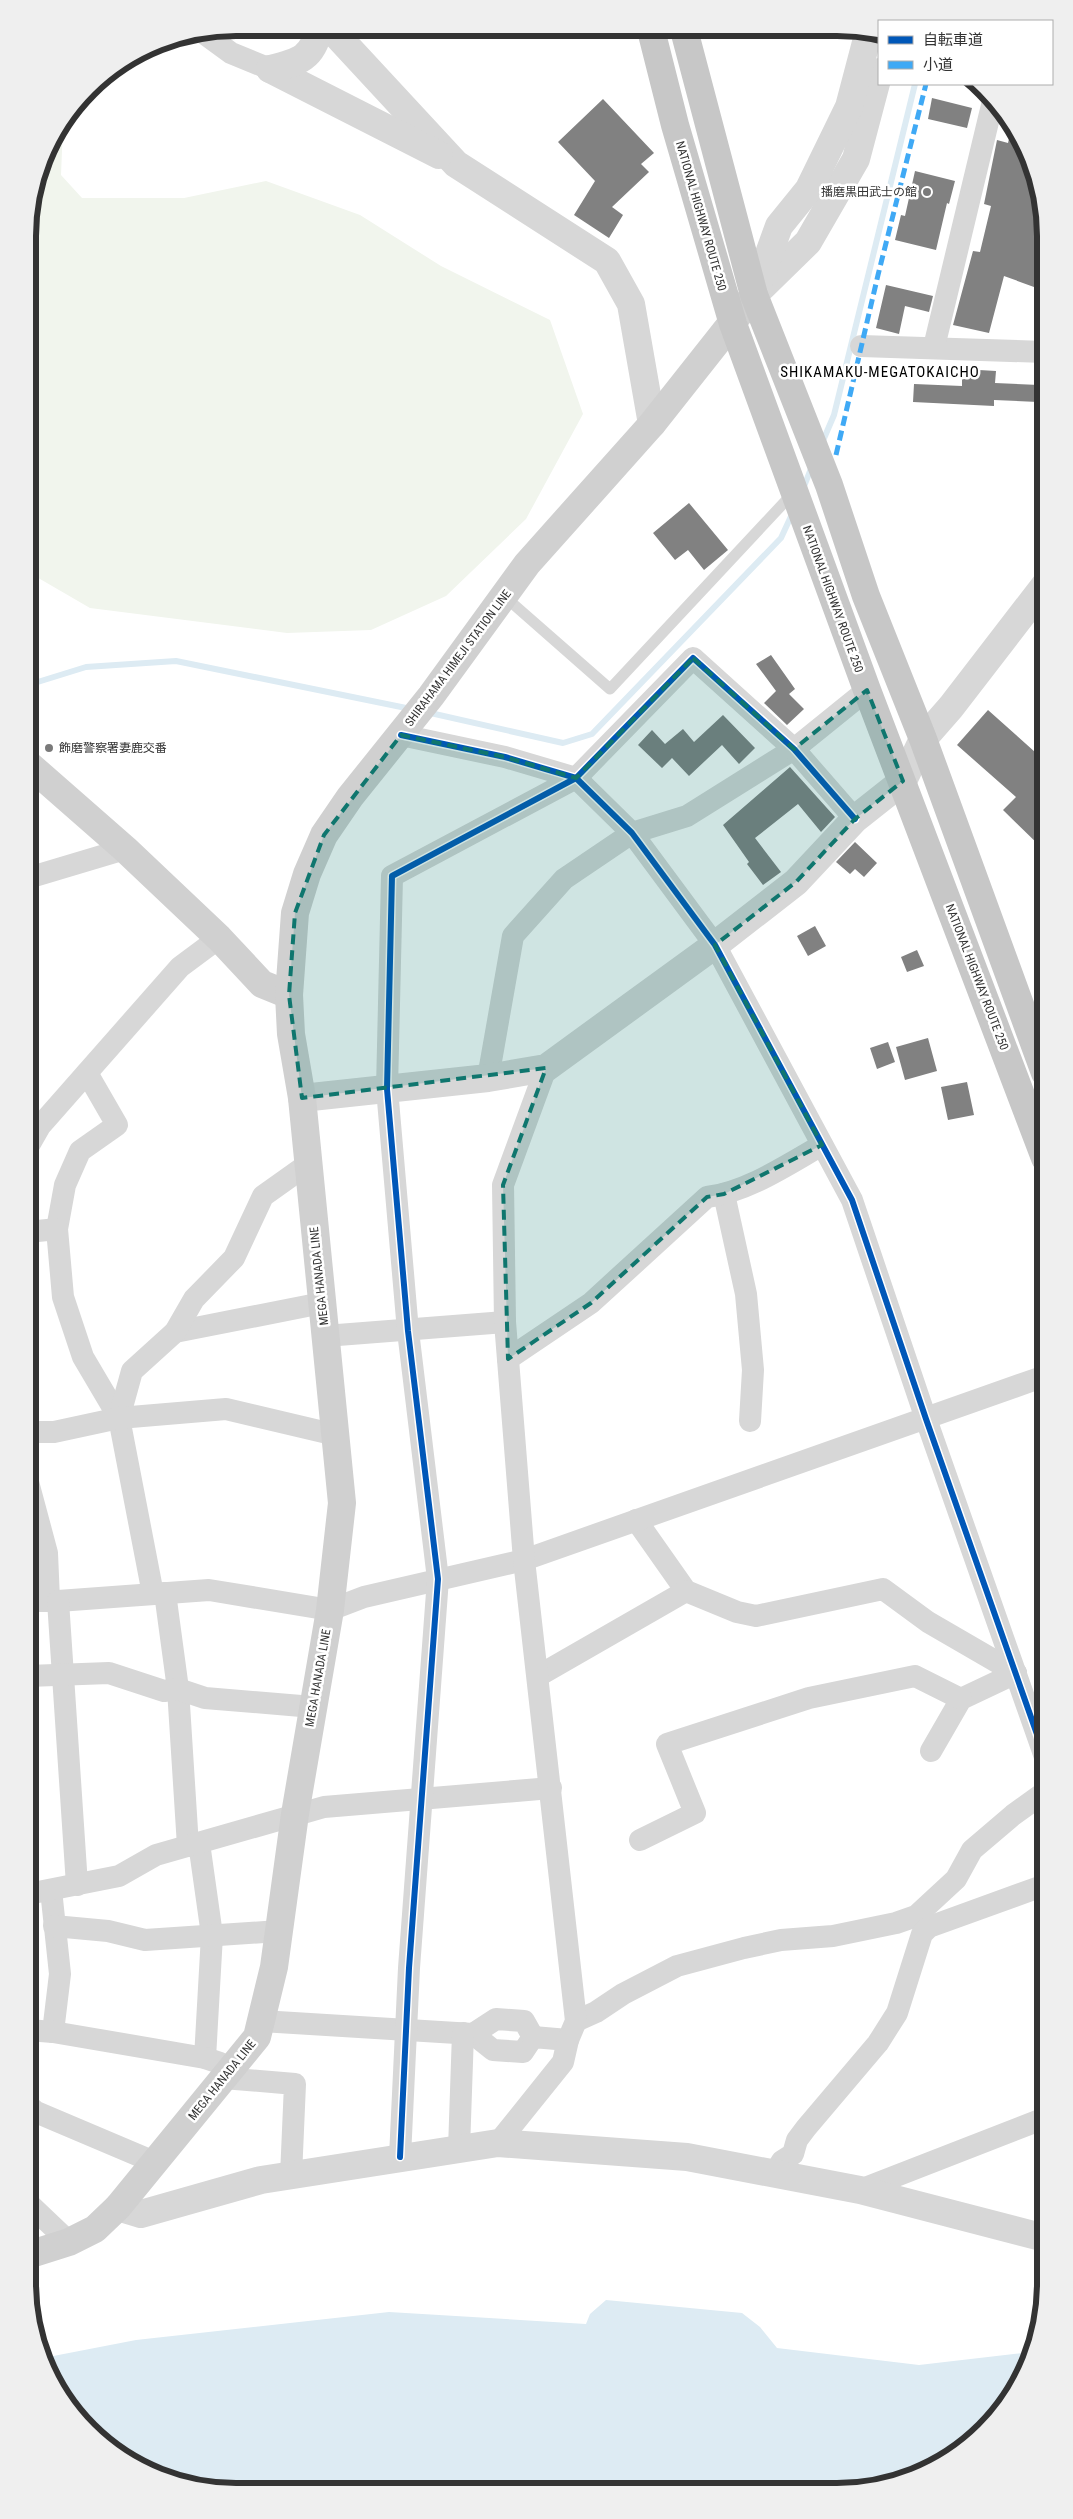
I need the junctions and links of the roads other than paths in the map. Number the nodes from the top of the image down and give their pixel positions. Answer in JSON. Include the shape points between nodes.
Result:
{"nodes":[{"id":1,"x":317,"y":36,"type":"edge"},
{"id":2,"x":337,"y":36,"type":"edge"},
{"id":3,"x":653,"y":36,"type":"edge"},
{"id":4,"x":686,"y":36,"type":"edge"},
{"id":5,"x":211,"y":38,"type":"edge"},
{"id":6,"x":867,"y":39,"type":"edge"},
{"id":7,"x":270,"y":69,"type":"junction"},
{"id":8,"x":878,"y":76,"type":"edge"},
{"id":9,"x":990,"y":108,"type":"edge"},
{"id":10,"x":456,"y":164,"type":"junction"},
{"id":11,"x":754,"y":295,"type":"junction"},
{"id":12,"x":733,"y":324,"type":"junction"},
{"id":13,"x":861,"y":346,"type":"dead end"},
{"id":14,"x":934,"y":347,"type":"junction"},
{"id":15,"x":1037,"y":351,"type":"edge"},
{"id":16,"x":652,"y":424,"type":"junction"},
{"id":17,"x":794,"y":492,"type":"junction"},
{"id":18,"x":1037,"y":595,"type":"edge"},
{"id":19,"x":504,"y":596,"type":"junction"},
{"id":20,"x":866,"y":690,"type":"junction"},
{"id":21,"x":406,"y":729,"type":"junction"},
{"id":22,"x":923,"y":739,"type":"junction"},
{"id":23,"x":794,"y":749,"type":"junction"},
{"id":24,"x":36,"y":771,"type":"edge"},
{"id":25,"x":576,"y":778,"type":"junction"},
{"id":26,"x":903,"y":781,"type":"junction"},
{"id":27,"x":855,"y":819,"type":"junction"},
{"id":28,"x":632,"y":833,"type":"junction"},
{"id":29,"x":125,"y":849,"type":"junction"},
{"id":30,"x":36,"y":876,"type":"edge"},
{"id":31,"x":219,"y":938,"type":"junction"},
{"id":32,"x":715,"y":945,"type":"junction"},
{"id":33,"x":289,"y":995,"type":"junction"},
{"id":34,"x":1037,"y":1050,"type":"edge"},
{"id":35,"x":546,"y":1068,"type":"junction"},
{"id":36,"x":87,"y":1073,"type":"junction"},
{"id":37,"x":488,"y":1078,"type":"junction"},
{"id":38,"x":387,"y":1088,"type":"junction"},
{"id":39,"x":302,"y":1098,"type":"junction"},
{"id":40,"x":36,"y":1133,"type":"edge"},
{"id":41,"x":1037,"y":1137,"type":"edge"},
{"id":42,"x":822,"y":1146,"type":"junction"},
{"id":43,"x":308,"y":1164,"type":"junction"},
{"id":44,"x":724,"y":1194,"type":"junction"},
{"id":45,"x":57,"y":1229,"type":"junction"},
{"id":46,"x":36,"y":1231,"type":"edge"},
{"id":47,"x":322,"y":1302,"type":"junction"},
{"id":48,"x":505,"y":1322,"type":"junction"},
{"id":49,"x":408,"y":1330,"type":"junction"},
{"id":50,"x":175,"y":1332,"type":"junction"},
{"id":51,"x":325,"y":1336,"type":"junction"},
{"id":52,"x":508,"y":1359,"type":"junction"},
{"id":53,"x":1037,"y":1379,"type":"edge"},
{"id":54,"x":119,"y":1418,"type":"junction"},
{"id":55,"x":926,"y":1419,"type":"junction"},
{"id":56,"x":750,"y":1420,"type":"dead end"},
{"id":57,"x":36,"y":1432,"type":"edge"},
{"id":58,"x":336,"y":1435,"type":"junction"},
{"id":59,"x":36,"y":1512,"type":"edge"},
{"id":60,"x":636,"y":1520,"type":"junction"},
{"id":61,"x":524,"y":1560,"type":"junction"},
{"id":62,"x":438,"y":1579,"type":"junction"},
{"id":63,"x":686,"y":1591,"type":"junction"},
{"id":64,"x":159,"y":1593,"type":"junction"},
{"id":65,"x":45,"y":1601,"type":"edge"},
{"id":66,"x":330,"y":1610,"type":"junction"},
{"id":67,"x":1016,"y":1673,"type":"junction"},
{"id":68,"x":36,"y":1676,"type":"edge"},
{"id":69,"x":63,"y":1676,"type":"junction"},
{"id":70,"x":538,"y":1676,"type":"junction"},
{"id":71,"x":178,"y":1689,"type":"junction"},
{"id":72,"x":961,"y":1700,"type":"junction"},
{"id":73,"x":313,"y":1707,"type":"junction"},
{"id":74,"x":1037,"y":1734,"type":"edge"},
{"id":75,"x":932,"y":1751,"type":"dead end"},
{"id":76,"x":550,"y":1788,"type":"junction"},
{"id":77,"x":1037,"y":1798,"type":"edge"},
{"id":78,"x":422,"y":1800,"type":"junction"},
{"id":79,"x":295,"y":1814,"type":"junction"},
{"id":80,"x":640,"y":1840,"type":"dead end"},
{"id":81,"x":193,"y":1844,"type":"junction"},
{"id":82,"x":77,"y":1885,"type":"junction"},
{"id":83,"x":1037,"y":1888,"type":"edge"},
{"id":84,"x":51,"y":1890,"type":"junction"},
{"id":85,"x":36,"y":1893,"type":"edge"},
{"id":86,"x":54,"y":1926,"type":"junction"},
{"id":87,"x":279,"y":1931,"type":"junction"},
{"id":88,"x":212,"y":1936,"type":"junction"},
{"id":89,"x":261,"y":2021,"type":"junction"},
{"id":90,"x":406,"y":2029,"type":"junction"},
{"id":91,"x":36,"y":2031,"type":"edge"},
{"id":92,"x":572,"y":2031,"type":"junction"},
{"id":93,"x":53,"y":2032,"type":"junction"},
{"id":94,"x":468,"y":2034,"type":"junction"},
{"id":95,"x":532,"y":2037,"type":"junction"},
{"id":96,"x":205,"y":2058,"type":"junction"},
{"id":97,"x":228,"y":2073,"type":"junction"},
{"id":98,"x":36,"y":2112,"type":"edge"},
{"id":99,"x":1037,"y":2121,"type":"edge"},
{"id":100,"x":498,"y":2143,"type":"junction"},
{"id":101,"x":459,"y":2149,"type":"junction"},
{"id":102,"x":400,"y":2157,"type":"junction"},
{"id":103,"x":154,"y":2162,"type":"junction"},
{"id":104,"x":774,"y":2174,"type":"junction"},
{"id":105,"x":290,"y":2176,"type":"junction"},
{"id":106,"x":860,"y":2190,"type":"junction"},
{"id":107,"x":118,"y":2207,"type":"junction"},
{"id":108,"x":36,"y":2211,"type":"edge"},
{"id":109,"x":1037,"y":2236,"type":"edge"},
{"id":110,"x":69,"y":2242,"type":"junction"},
{"id":111,"x":36,"y":2252,"type":"edge"}],
"edges":[{"from":1,"to":7,"type":"street","via":[[315,45],[297,62]]},
{"from":2,"to":10,"type":"street"},
{"from":3,"to":12,"type":"highway","name":"NATIONAL HIGHWAY ROUTE 250"},
{"from":4,"to":11,"type":"highway"},
{"from":5,"to":7,"type":"street","via":[[231,52]]},
{"from":6,"to":11,"type":"street","via":[[846,114],[809,190],[779,226]]},
{"from":7,"to":10,"type":"street"},
{"from":8,"to":11,"type":"street","via":[[856,159],[808,242]]},
{"from":9,"to":14,"type":"street"},
{"from":10,"to":16,"type":"street","via":[[607,261],[631,304]]},
{"from":11,"to":12,"type":"main road","name":"SHIRAHAMA HIMEJI STATION LINE"},
{"from":11,"to":22,"type":"highway","via":[[829,485],[866,596]]},
{"from":12,"to":16,"type":"main road","name":"SHIRAHAMA HIMEJI STATION LINE"},
{"from":12,"to":17,"type":"highway","name":"NATIONAL HIGHWAY ROUTE 250"},
{"from":13,"to":14,"type":"street"},
{"from":14,"to":15,"type":"street"},
{"from":16,"to":19,"type":"main road","name":"SHIRAHAMA HIMEJI STATION LINE","via":[[527,564]]},
{"from":17,"to":19,"type":"lane","via":[[610,689]]},
{"from":17,"to":20,"type":"highway","name":"NATIONAL HIGHWAY ROUTE 250"},
{"from":18,"to":22,"type":"street"},
{"from":19,"to":21,"type":"main road","name":"SHIRAHAMA HIMEJI STATION LINE"},
{"from":20,"to":23,"type":"street"},
{"from":20,"to":26,"type":"highway","name":"NATIONAL HIGHWAY ROUTE 250"},
{"from":21,"to":25,"type":"street"},
{"from":21,"to":33,"type":"main road","name":"SHIRAHAMA HIMEJI STATION LINE","via":[[350,796],[324,835],[295,913]]},
{"from":22,"to":26,"type":"street"},
{"from":22,"to":34,"type":"highway"},
{"from":23,"to":25,"type":"street","via":[[693,658]]},
{"from":23,"to":27,"type":"street"},
{"from":23,"to":28,"type":"street","via":[[686,816]]},
{"from":24,"to":29,"type":"main road"},
{"from":25,"to":28,"type":"street"},
{"from":25,"to":38,"type":"street","via":[[392,876]]},
{"from":26,"to":27,"type":"street"},
{"from":26,"to":41,"type":"highway","name":"NATIONAL HIGHWAY ROUTE 250"},
{"from":27,"to":32,"type":"street","via":[[796,882]]},
{"from":28,"to":32,"type":"street"},
{"from":28,"to":37,"type":"street","via":[[564,879],[513,936]]},
{"from":29,"to":30,"type":"street"},
{"from":29,"to":31,"type":"main road"},
{"from":31,"to":33,"type":"main road","via":[[262,984]]},
{"from":31,"to":36,"type":"street","via":[[180,967]]},
{"from":32,"to":35,"type":"street"},
{"from":32,"to":42,"type":"street"},
{"from":33,"to":39,"type":"main road","name":"MEGA HANADA LINE","via":[[291,1034]]},
{"from":35,"to":37,"type":"street"},
{"from":35,"to":48,"type":"street","via":[[503,1185]]},
{"from":36,"to":40,"type":"street"},
{"from":36,"to":45,"type":"street","via":[[117,1125],[80,1151],[65,1185]]},
{"from":37,"to":38,"type":"street"},
{"from":38,"to":39,"type":"street"},
{"from":38,"to":49,"type":"street"},
{"from":39,"to":43,"type":"main road","name":"MEGA HANADA LINE"},
{"from":42,"to":44,"type":"street"},
{"from":42,"to":55,"type":"street","via":[[852,1200]]},
{"from":43,"to":47,"type":"main road","name":"MEGA HANADA LINE"},
{"from":43,"to":50,"type":"street","via":[[263,1196],[234,1258],[194,1299]]},
{"from":44,"to":52,"type":"street","via":[[707,1196],[591,1303]]},
{"from":44,"to":56,"type":"street","via":[[746,1294],[753,1370]]},
{"from":45,"to":46,"type":"street"},
{"from":45,"to":54,"type":"street","via":[[63,1297],[84,1356]]},
{"from":47,"to":50,"type":"street"},
{"from":47,"to":51,"type":"main road","name":"MEGA HANADA LINE"},
{"from":48,"to":49,"type":"street"},
{"from":48,"to":52,"type":"street"},
{"from":49,"to":51,"type":"street"},
{"from":49,"to":62,"type":"street"},
{"from":50,"to":54,"type":"street","via":[[132,1371]]},
{"from":51,"to":58,"type":"main road","name":"MEGA HANADA LINE"},
{"from":52,"to":61,"type":"street"},
{"from":53,"to":55,"type":"street"},
{"from":54,"to":57,"type":"street","via":[[54,1432]]},
{"from":54,"to":58,"type":"street","via":[[226,1409]]},
{"from":54,"to":64,"type":"street"},
{"from":55,"to":60,"type":"street"},
{"from":55,"to":67,"type":"street"},
{"from":58,"to":66,"type":"main road","name":"MEGA HANADA LINE","via":[[342,1503]]},
{"from":59,"to":65,"type":"street","via":[[47,1553]]},
{"from":60,"to":61,"type":"street"},
{"from":60,"to":63,"type":"street"},
{"from":61,"to":62,"type":"street"},
{"from":61,"to":70,"type":"street"},
{"from":62,"to":66,"type":"street","via":[[364,1597]]},
{"from":62,"to":78,"type":"street"},
{"from":63,"to":67,"type":"street","via":[[737,1612],[756,1616],[883,1589],[928,1622]]},
{"from":63,"to":70,"type":"street"},
{"from":64,"to":65,"type":"street"},
{"from":64,"to":66,"type":"street","via":[[209,1590]]},
{"from":64,"to":71,"type":"street"},
{"from":65,"to":69,"type":"street"},
{"from":66,"to":73,"type":"main road","name":"MEGA HANADA LINE"},
{"from":67,"to":72,"type":"street"},
{"from":67,"to":74,"type":"street"},
{"from":68,"to":69,"type":"street"},
{"from":69,"to":71,"type":"street","via":[[109,1673],[164,1691]]},
{"from":69,"to":82,"type":"street"},
{"from":70,"to":76,"type":"street"},
{"from":71,"to":73,"type":"street","via":[[205,1698]]},
{"from":71,"to":81,"type":"street"},
{"from":72,"to":75,"type":"street"},
{"from":72,"to":80,"type":"street","via":[[915,1676],[809,1698],[667,1744],[695,1813]]},
{"from":73,"to":79,"type":"main road","name":"MEGA HANADA LINE"},
{"from":76,"to":78,"type":"street"},
{"from":76,"to":92,"type":"street"},
{"from":77,"to":92,"type":"street","via":[[972,1850],[956,1879],[916,1916],[855,1932],[781,1940],[678,1966],[623,1994]]},
{"from":78,"to":79,"type":"street","via":[[324,1807]]},
{"from":78,"to":90,"type":"street"},
{"from":79,"to":81,"type":"street"},
{"from":79,"to":87,"type":"main road","name":"MEGA HANADA LINE"},
{"from":81,"to":82,"type":"street","via":[[156,1855],[119,1876]]},
{"from":81,"to":88,"type":"street"},
{"from":82,"to":84,"type":"street"},
{"from":83,"to":104,"type":"street","via":[[929,1927],[922,1934],[898,2013],[878,2043],[797,2140],[793,2154],[782,2161]]},
{"from":84,"to":85,"type":"street"},
{"from":84,"to":86,"type":"street"},
{"from":86,"to":88,"type":"street","via":[[108,1931],[145,1940]]},
{"from":86,"to":93,"type":"street","via":[[60,1974]]},
{"from":87,"to":88,"type":"street"},
{"from":87,"to":89,"type":"main road","name":"MEGA HANADA LINE"},
{"from":88,"to":96,"type":"street"},
{"from":89,"to":90,"type":"street"},
{"from":89,"to":97,"type":"main road","name":"MEGA HANADA LINE","via":[[257,2037]]},
{"from":90,"to":94,"type":"street"},
{"from":90,"to":102,"type":"street"},
{"from":91,"to":93,"type":"street"},
{"from":92,"to":95,"type":"street"},
{"from":92,"to":100,"type":"street","via":[[563,2062]]},
{"from":93,"to":96,"type":"street"},
{"from":94,"to":95,"type":"street","via":[[496,2019],[524,2022]]},
{"from":94,"to":95,"type":"street","via":[[493,2050],[523,2052]]},
{"from":94,"to":101,"type":"street"},
{"from":96,"to":97,"type":"street"},
{"from":97,"to":103,"type":"main road","name":"MEGA HANADA LINE"},
{"from":97,"to":105,"type":"street","via":[[296,2084]]},
{"from":98,"to":103,"type":"street"},
{"from":99,"to":106,"type":"street"},
{"from":100,"to":101,"type":"street"},
{"from":100,"to":104,"type":"street","via":[[687,2157]]},
{"from":101,"to":102,"type":"street"},
{"from":102,"to":105,"type":"street"},
{"from":103,"to":107,"type":"main road","name":"MEGA HANADA LINE"},
{"from":104,"to":106,"type":"street"},
{"from":105,"to":107,"type":"street","via":[[261,2180],[141,2214]]},
{"from":106,"to":109,"type":"street"},
{"from":107,"to":110,"type":"main road","name":"MEGA HANADA LINE","via":[[95,2229]]},
{"from":108,"to":110,"type":"street"},
{"from":110,"to":111,"type":"main road","name":"MEGA HANADA LINE"}]}
